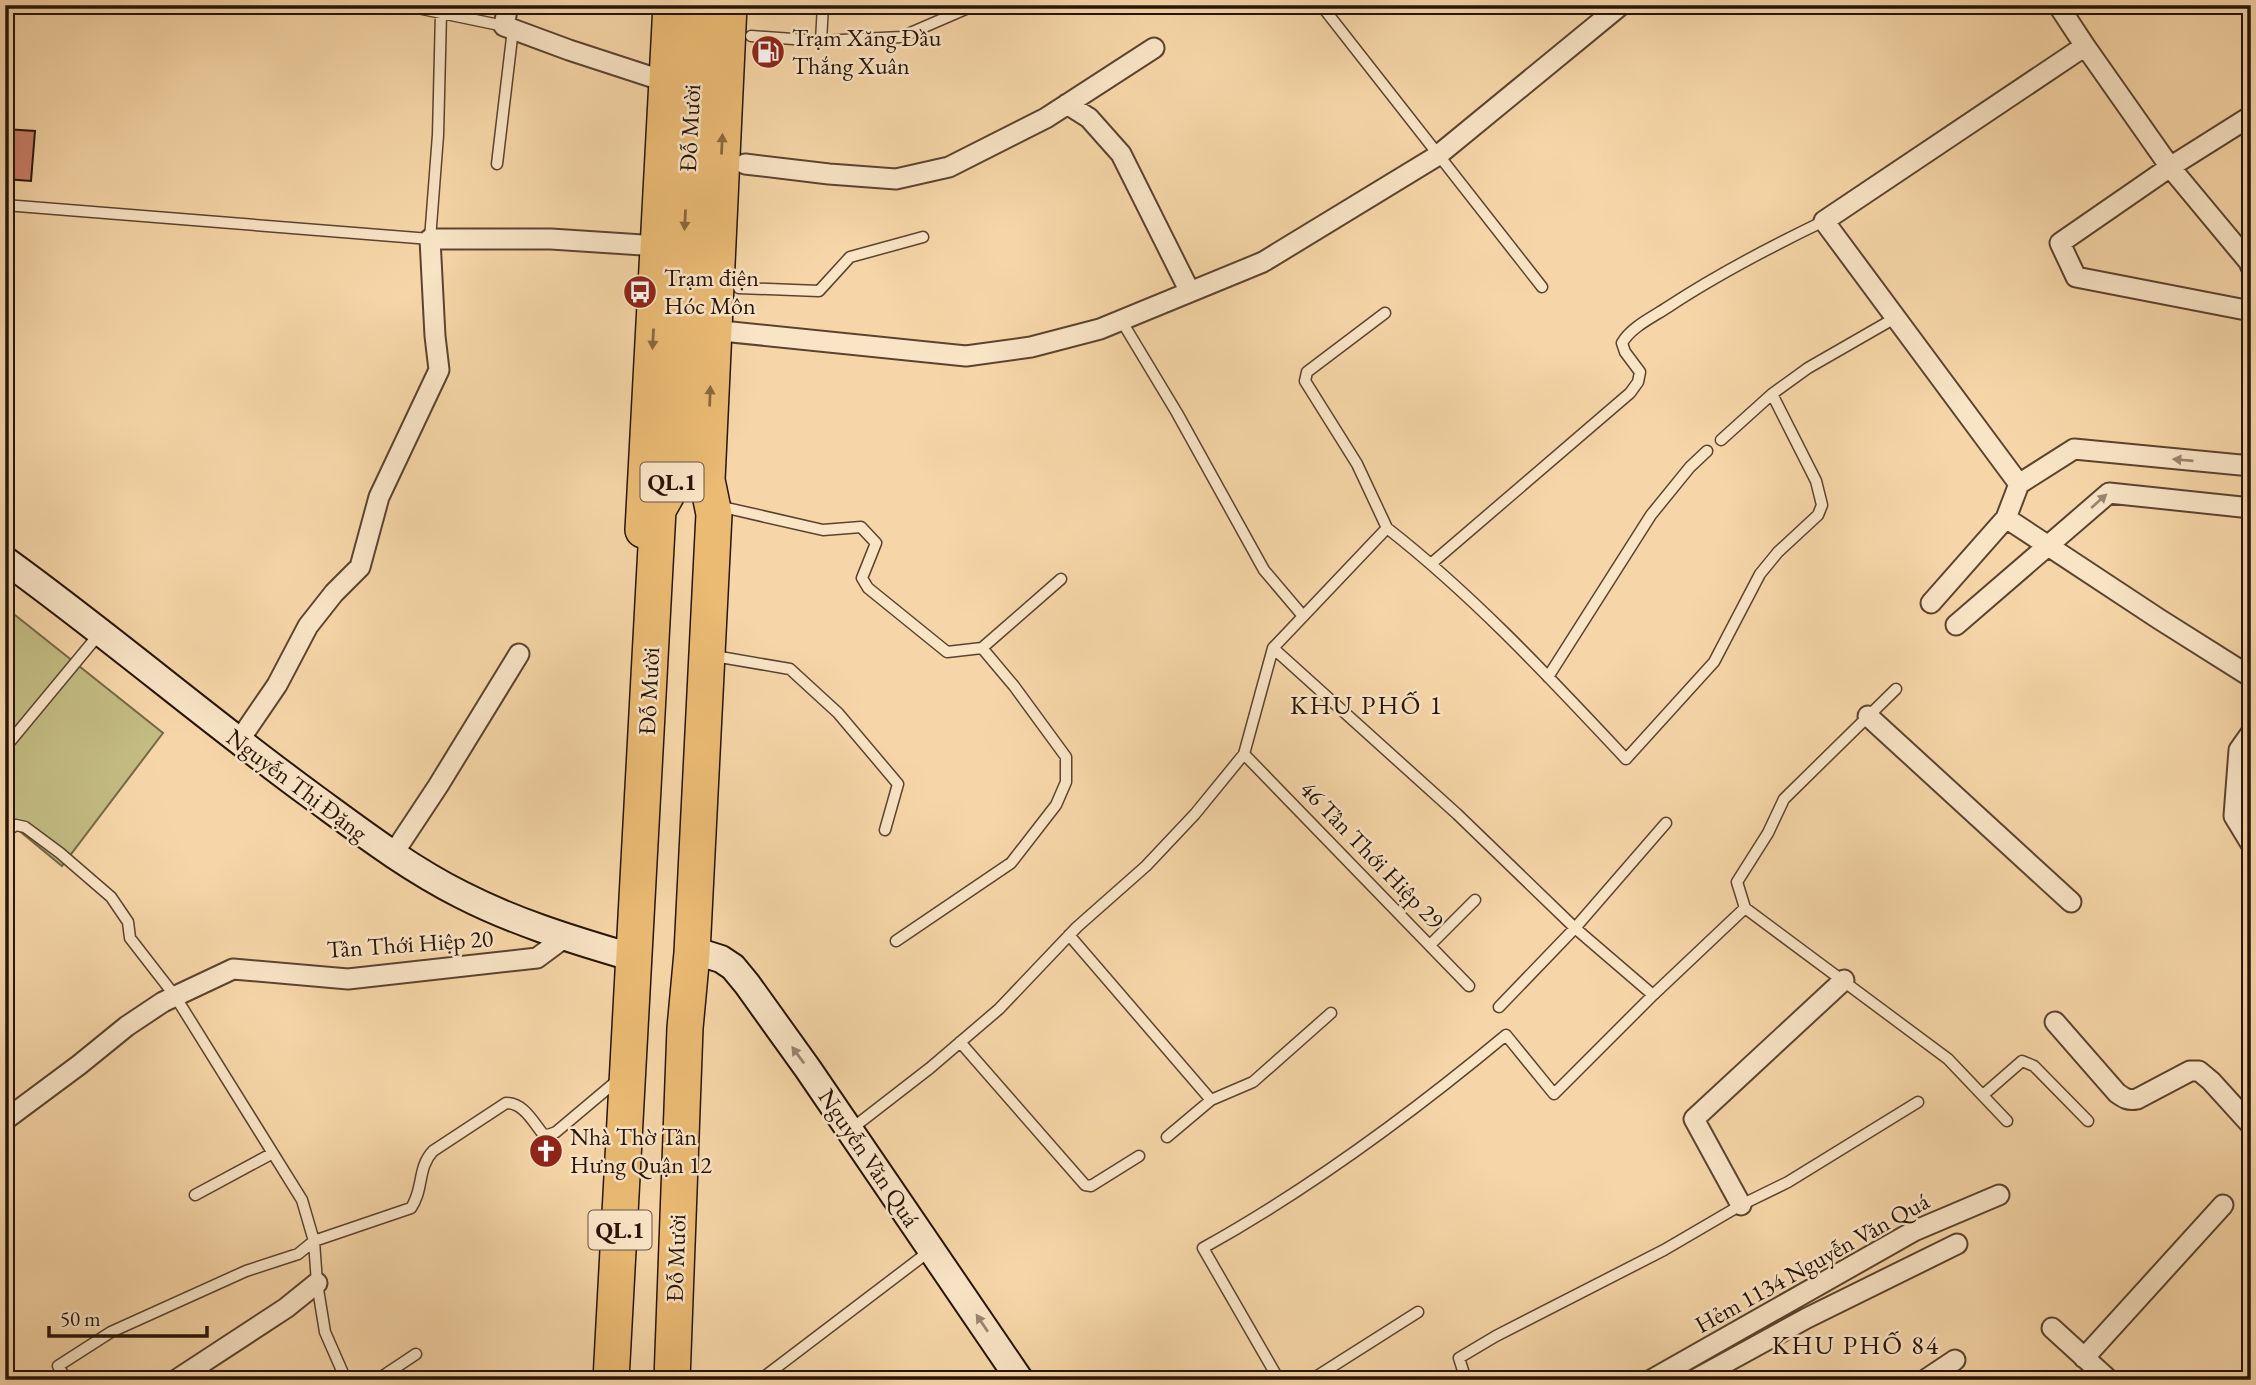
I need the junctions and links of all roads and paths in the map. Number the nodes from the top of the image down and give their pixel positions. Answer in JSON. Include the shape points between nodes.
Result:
{"nodes":[{"id":1,"x":403,"y":5,"type":"edge"},
{"id":2,"x":508,"y":5,"type":"edge"},
{"id":3,"x":671,"y":5,"type":"edge"},
{"id":4,"x":696,"y":5,"type":"edge"},
{"id":5,"x":729,"y":5,"type":"edge"},
{"id":6,"x":823,"y":5,"type":"edge"},
{"id":7,"x":975,"y":5,"type":"edge"},
{"id":8,"x":1321,"y":5,"type":"edge"},
{"id":9,"x":1621,"y":5,"type":"edge"},
{"id":10,"x":2058,"y":5,"type":"edge"},
{"id":11,"x":441,"y":13,"type":"junction"},
{"id":12,"x":752,"y":21,"type":"edge"},
{"id":13,"x":508,"y":27,"type":"junction"},
{"id":14,"x":821,"y":41,"type":"junction"},
{"id":15,"x":2085,"y":46,"type":"junction"},
{"id":16,"x":1154,"y":48,"type":"dead end"},
{"id":17,"x":667,"y":82,"type":"junction"},
{"id":18,"x":1067,"y":104,"type":"junction"},
{"id":19,"x":2251,"y":116,"type":"edge"},
{"id":20,"x":1437,"y":156,"type":"junction"},
{"id":21,"x":497,"y":164,"type":"dead end"},
{"id":22,"x":745,"y":164,"type":"junction"},
{"id":23,"x":2170,"y":167,"type":"junction"},
{"id":24,"x":5,"y":205,"type":"edge"},
{"id":25,"x":1824,"y":221,"type":"junction"},
{"id":26,"x":923,"y":237,"type":"dead end"},
{"id":27,"x":430,"y":239,"type":"junction"},
{"id":28,"x":658,"y":246,"type":"junction"},
{"id":29,"x":2251,"y":267,"type":"edge"},
{"id":30,"x":1542,"y":287,"type":"dead end"},
{"id":31,"x":739,"y":288,"type":"junction"},
{"id":32,"x":1190,"y":292,"type":"junction"},
{"id":33,"x":2251,"y":311,"type":"edge"},
{"id":34,"x":1385,"y":313,"type":"dead end"},
{"id":35,"x":1895,"y":318,"type":"junction"},
{"id":36,"x":1121,"y":320,"type":"junction"},
{"id":37,"x":724,"y":331,"type":"junction"},
{"id":38,"x":1772,"y":394,"type":"junction"},
{"id":39,"x":1721,"y":440,"type":"dead end"},
{"id":40,"x":1707,"y":451,"type":"dead end"},
{"id":41,"x":2251,"y":466,"type":"edge"},
{"id":42,"x":2019,"y":484,"type":"junction"},
{"id":43,"x":727,"y":508,"type":"junction"},
{"id":44,"x":2251,"y":508,"type":"edge"},
{"id":45,"x":2006,"y":519,"type":"junction"},
{"id":46,"x":1387,"y":528,"type":"junction"},
{"id":47,"x":2048,"y":546,"type":"junction"},
{"id":48,"x":5,"y":560,"type":"edge"},
{"id":49,"x":1432,"y":563,"type":"junction"},
{"id":50,"x":1061,"y":579,"type":"dead end"},
{"id":51,"x":1931,"y":603,"type":"dead end"},
{"id":52,"x":1303,"y":617,"type":"junction"},
{"id":53,"x":1956,"y":625,"type":"dead end"},
{"id":54,"x":101,"y":632,"type":"junction"},
{"id":55,"x":982,"y":648,"type":"junction"},
{"id":56,"x":1273,"y":648,"type":"junction"},
{"id":57,"x":519,"y":654,"type":"dead end"},
{"id":58,"x":720,"y":657,"type":"junction"},
{"id":59,"x":1548,"y":677,"type":"junction"},
{"id":60,"x":2251,"y":677,"type":"edge"},
{"id":61,"x":1896,"y":688,"type":"dead end"},
{"id":62,"x":1868,"y":716,"type":"junction"},
{"id":63,"x":2251,"y":733,"type":"edge"},
{"id":64,"x":238,"y":742,"type":"junction"},
{"id":65,"x":8,"y":744,"type":"dead end"},
{"id":66,"x":1244,"y":754,"type":"junction"},
{"id":67,"x":1666,"y":823,"type":"dead end"},
{"id":68,"x":885,"y":830,"type":"dead end"},
{"id":69,"x":5,"y":832,"type":"edge"},
{"id":70,"x":2251,"y":844,"type":"edge"},
{"id":71,"x":393,"y":854,"type":"junction"},
{"id":72,"x":1475,"y":900,"type":"dead end"},
{"id":73,"x":2071,"y":902,"type":"dead end"},
{"id":74,"x":1745,"y":908,"type":"junction"},
{"id":75,"x":1575,"y":928,"type":"junction"},
{"id":76,"x":1069,"y":935,"type":"junction"},
{"id":77,"x":564,"y":938,"type":"junction"},
{"id":78,"x":896,"y":941,"type":"dead end"},
{"id":79,"x":1430,"y":946,"type":"junction"},
{"id":80,"x":697,"y":953,"type":"junction"},
{"id":81,"x":628,"y":955,"type":"junction"},
{"id":82,"x":1844,"y":980,"type":"junction"},
{"id":83,"x":1469,"y":986,"type":"dead end"},
{"id":84,"x":1653,"y":995,"type":"junction"},
{"id":85,"x":175,"y":996,"type":"junction"},
{"id":86,"x":1499,"y":1007,"type":"dead end"},
{"id":87,"x":1331,"y":1013,"type":"dead end"},
{"id":88,"x":2055,"y":1022,"type":"dead end"},
{"id":89,"x":960,"y":1042,"type":"junction"},
{"id":90,"x":621,"y":1082,"type":"junction"},
{"id":91,"x":1983,"y":1095,"type":"junction"},
{"id":92,"x":1211,"y":1100,"type":"junction"},
{"id":93,"x":1918,"y":1102,"type":"dead end"},
{"id":94,"x":5,"y":1120,"type":"edge"},
{"id":95,"x":2007,"y":1121,"type":"dead end"},
{"id":96,"x":2088,"y":1121,"type":"dead end"},
{"id":97,"x":2251,"y":1125,"type":"edge"},
{"id":98,"x":850,"y":1130,"type":"junction"},
{"id":99,"x":1167,"y":1138,"type":"dead end"},
{"id":100,"x":273,"y":1153,"type":"junction"},
{"id":101,"x":1139,"y":1156,"type":"dead end"},
{"id":102,"x":195,"y":1195,"type":"dead end"},
{"id":103,"x":1999,"y":1195,"type":"dead end"},
{"id":104,"x":1741,"y":1205,"type":"junction"},
{"id":105,"x":2223,"y":1205,"type":"dead end"},
{"id":106,"x":314,"y":1241,"type":"junction"},
{"id":107,"x":1957,"y":1244,"type":"dead end"},
{"id":108,"x":932,"y":1250,"type":"junction"},
{"id":109,"x":317,"y":1283,"type":"junction"},
{"id":110,"x":1418,"y":1312,"type":"dead end"},
{"id":111,"x":2052,"y":1328,"type":"dead end"},
{"id":112,"x":416,"y":1354,"type":"dead end"},
{"id":113,"x":2084,"y":1358,"type":"junction"},
{"id":114,"x":1955,"y":1360,"type":"dead end"},
{"id":115,"x":1016,"y":1378,"type":"edge"},
{"id":116,"x":67,"y":1380,"type":"edge"},
{"id":117,"x":176,"y":1380,"type":"edge"},
{"id":118,"x":346,"y":1380,"type":"edge"},
{"id":119,"x":377,"y":1380,"type":"edge"},
{"id":120,"x":599,"y":1380,"type":"edge"},
{"id":121,"x":611,"y":1380,"type":"edge"},
{"id":122,"x":671,"y":1380,"type":"edge"},
{"id":123,"x":682,"y":1380,"type":"edge"},
{"id":124,"x":760,"y":1380,"type":"edge"},
{"id":125,"x":1279,"y":1380,"type":"edge"},
{"id":126,"x":1311,"y":1380,"type":"edge"},
{"id":127,"x":1466,"y":1380,"type":"edge"},
{"id":128,"x":1651,"y":1380,"type":"edge"},
{"id":129,"x":1694,"y":1380,"type":"edge"},
{"id":130,"x":1924,"y":1380,"type":"edge"},
{"id":131,"x":2109,"y":1380,"type":"edge"}],
"edges":[{"from":1,"to":11,"type":"lane"},
{"from":2,"to":13,"type":"street"},
{"from":3,"to":17,"type":"highway","name":"Đỗ Mười","number":"QL.1"},
{"from":4,"to":81,"type":"highway","name":"Đỗ Mười","number":"QL.1","one_way":true,"via":[[672,485],[658,510]]},
{"from":37,"to":5,"type":"highway","name":"Đỗ Mười","number":"QL.1","one_way":true},
{"from":6,"to":14,"type":"lane"},
{"from":7,"to":14,"type":"lane","via":[[901,37]]},
{"from":8,"to":20,"type":"lane"},
{"from":9,"to":20,"type":"street"},
{"from":10,"to":15,"type":"street"},
{"from":11,"to":13,"type":"lane"},
{"from":11,"to":27,"type":"lane"},
{"from":12,"to":14,"type":"lane"},
{"from":12,"to":22,"type":"highway","name":"Đỗ Mười","number":"QL.1"},
{"from":13,"to":17,"type":"street"},
{"from":13,"to":21,"type":"lane"},
{"from":15,"to":23,"type":"street"},
{"from":15,"to":25,"type":"street"},
{"from":16,"to":18,"type":"street"},
{"from":17,"to":28,"type":"highway","name":"Đỗ Mười","number":"QL.1"},
{"from":18,"to":22,"type":"street","via":[[948,167],[896,179]]},
{"from":18,"to":32,"type":"street","via":[[1089,118],[1121,154]]},
{"from":19,"to":23,"type":"street"},
{"from":20,"to":30,"type":"lane"},
{"from":20,"to":32,"type":"street","via":[[1263,261]]},
{"from":22,"to":31,"type":"highway","name":"Đỗ Mười","number":"QL.1"},
{"from":23,"to":29,"type":"street"},
{"from":23,"to":33,"type":"street","via":[[2060,243],[2076,277]]},
{"from":24,"to":27,"type":"lane"},
{"from":25,"to":35,"type":"street"},
{"from":25,"to":49,"type":"lane","via":[[1714,277],[1642,323],[1622,343],[1640,372],[1630,393]]},
{"from":26,"to":31,"type":"lane","via":[[850,257],[819,291]]},
{"from":27,"to":28,"type":"street","via":[[551,239]]},
{"from":27,"to":64,"type":"street","via":[[439,370],[379,497],[360,566],[308,626],[277,685]]},
{"from":28,"to":81,"type":"highway","name":"Đỗ Mười","number":"QL.1","one_way":true},
{"from":31,"to":37,"type":"highway","name":"Đỗ Mười","number":"QL.1"},
{"from":32,"to":36,"type":"street"},
{"from":34,"to":46,"type":"lane","via":[[1304,376],[1357,464]]},
{"from":35,"to":38,"type":"lane"},
{"from":35,"to":42,"type":"street"},
{"from":36,"to":37,"type":"street","via":[[1031,347],[965,356]]},
{"from":36,"to":52,"type":"lane","via":[[1264,570]]},
{"from":37,"to":43,"type":"highway","name":"Đỗ Mười","number":"QL.1"},
{"from":80,"to":37,"type":"highway","name":"Đỗ Mười","number":"QL.1","one_way":true,"via":[[714,514],[707,480]]},
{"from":38,"to":39,"type":"lane"},
{"from":38,"to":59,"type":"lane","via":[[1816,481],[1822,505],[1818,515],[1760,574],[1714,662],[1626,759]]},
{"from":40,"to":59,"type":"lane","via":[[1651,516]]},
{"from":41,"to":42,"type":"street","one_way":true,"via":[[2074,449]]},
{"from":42,"to":45,"type":"street"},
{"from":43,"to":55,"type":"lane","via":[[823,530],[862,527],[876,543],[862,578],[868,588],[947,652]]},
{"from":43,"to":58,"type":"highway","name":"Đỗ Mười","number":"QL.1"},
{"from":47,"to":44,"type":"street","one_way":true,"via":[[2109,493]]},
{"from":45,"to":47,"type":"street"},
{"from":45,"to":51,"type":"street"},
{"from":46,"to":49,"type":"lane"},
{"from":46,"to":52,"type":"lane"},
{"from":47,"to":53,"type":"street"},
{"from":47,"to":60,"type":"street"},
{"from":48,"to":54,"type":"street","name":"Nguyễn Thị Đặng"},
{"from":49,"to":59,"type":"lane"},
{"from":50,"to":55,"type":"lane"},
{"from":52,"to":56,"type":"lane"},
{"from":54,"to":64,"type":"street","name":"Nguyễn Thị Đặng"},
{"from":54,"to":65,"type":"lane"},
{"from":55,"to":78,"type":"lane","via":[[1066,757],[1066,782],[1056,804],[1011,863]]},
{"from":56,"to":66,"type":"lane"},
{"from":56,"to":75,"type":"lane"},
{"from":57,"to":71,"type":"street"},
{"from":58,"to":68,"type":"lane","via":[[790,669],[838,713],[898,784]]},
{"from":58,"to":80,"type":"highway","name":"Đỗ Mười","number":"QL.1"},
{"from":61,"to":62,"type":"lane"},
{"from":62,"to":73,"type":"street"},
{"from":62,"to":74,"type":"lane","via":[[1784,799],[1737,882]]},
{"from":63,"to":70,"type":"street","via":[[2239,750],[2234,816]]},
{"from":64,"to":71,"type":"street","name":"Nguyễn Thị Đặng"},
{"from":66,"to":76,"type":"lane","via":[[1146,866]]},
{"from":66,"to":79,"type":"lane","name":"46 Tân Thới Hiệp 29"},
{"from":67,"to":75,"type":"lane"},
{"from":69,"to":85,"type":"lane","via":[[16,825],[25,827],[111,897],[128,922],[130,937]]},
{"from":71,"to":77,"type":"street","name":"Nguyễn Thị Đặng","via":[[462,895]]},
{"from":72,"to":79,"type":"lane"},
{"from":74,"to":82,"type":"lane"},
{"from":74,"to":84,"type":"lane"},
{"from":75,"to":84,"type":"lane"},
{"from":75,"to":86,"type":"lane"},
{"from":76,"to":89,"type":"lane","via":[[999,1010]]},
{"from":76,"to":92,"type":"lane"},
{"from":77,"to":81,"type":"street","name":"Nguyễn Thị Đặng"},
{"from":77,"to":85,"type":"street","name":"Tân Thới Hiệp 20","via":[[537,958],[348,979],[233,969]]},
{"from":79,"to":83,"type":"lane","name":"46 Tân Thới Hiệp 29"},
{"from":98,"to":80,"type":"street","name":"Nguyễn Văn Quá","one_way":true,"via":[[733,967]]},
{"from":80,"to":122,"type":"highway","name":"Đỗ Mười","number":"QL.1","via":[[685,1028]]},
{"from":80,"to":123,"type":"highway","name":"Đỗ Mười","number":"QL.1"},
{"from":81,"to":90,"type":"highway","name":"Đỗ Mười","number":"QL.1"},
{"from":82,"to":91,"type":"lane","via":[[1948,1059]]},
{"from":82,"to":104,"type":"street","via":[[1696,1116],[1695,1123]]},
{"from":84,"to":125,"type":"lane","via":[[1554,1094],[1506,1035],[1384,1130],[1260,1216],[1203,1248]]},
{"from":85,"to":94,"type":"street","name":"Tân Thới Hiệp 20","via":[[127,1026]]},
{"from":85,"to":100,"type":"lane"},
{"from":87,"to":92,"type":"lane","via":[[1253,1082]]},
{"from":88,"to":97,"type":"street","via":[[2124,1098],[2137,1099],[2190,1071],[2199,1071]]},
{"from":89,"to":98,"type":"lane"},
{"from":89,"to":101,"type":"lane","via":[[1085,1185],[1091,1186]]},
{"from":90,"to":106,"type":"lane","via":[[548,1135],[523,1109],[506,1103],[426,1158],[418,1199],[411,1208]]},
{"from":90,"to":120,"type":"highway","name":"Đỗ Mười","number":"QL.1"},
{"from":90,"to":121,"type":"highway","name":"Đỗ Mười","number":"QL.1"},
{"from":91,"to":95,"type":"lane"},
{"from":91,"to":96,"type":"lane","via":[[2022,1061],[2034,1066]]},
{"from":92,"to":99,"type":"lane"},
{"from":93,"to":104,"type":"lane"},
{"from":98,"to":108,"type":"street","name":"Nguyễn Văn Quá"},
{"from":100,"to":102,"type":"lane"},
{"from":100,"to":106,"type":"lane","via":[[302,1200]]},
{"from":103,"to":128,"type":"street","name":"Hẻm 1134 Nguyễn Văn Quá","via":[[1914,1231]]},
{"from":104,"to":127,"type":"lane","via":[[1459,1357]]},
{"from":105,"to":113,"type":"street"},
{"from":106,"to":109,"type":"lane"},
{"from":106,"to":116,"type":"lane","via":[[298,1254],[246,1271],[111,1332],[58,1366]]},
{"from":107,"to":129,"type":"street"},
{"from":115,"to":108,"type":"street","name":"Nguyễn Văn Quá","one_way":true},
{"from":108,"to":124,"type":"lane"},
{"from":109,"to":117,"type":"street"},
{"from":109,"to":118,"type":"lane","via":[[325,1332]]},
{"from":110,"to":126,"type":"lane"},
{"from":111,"to":113,"type":"street"},
{"from":112,"to":119,"type":"lane"},
{"from":113,"to":131,"type":"street"},
{"from":114,"to":130,"type":"street"}]}
